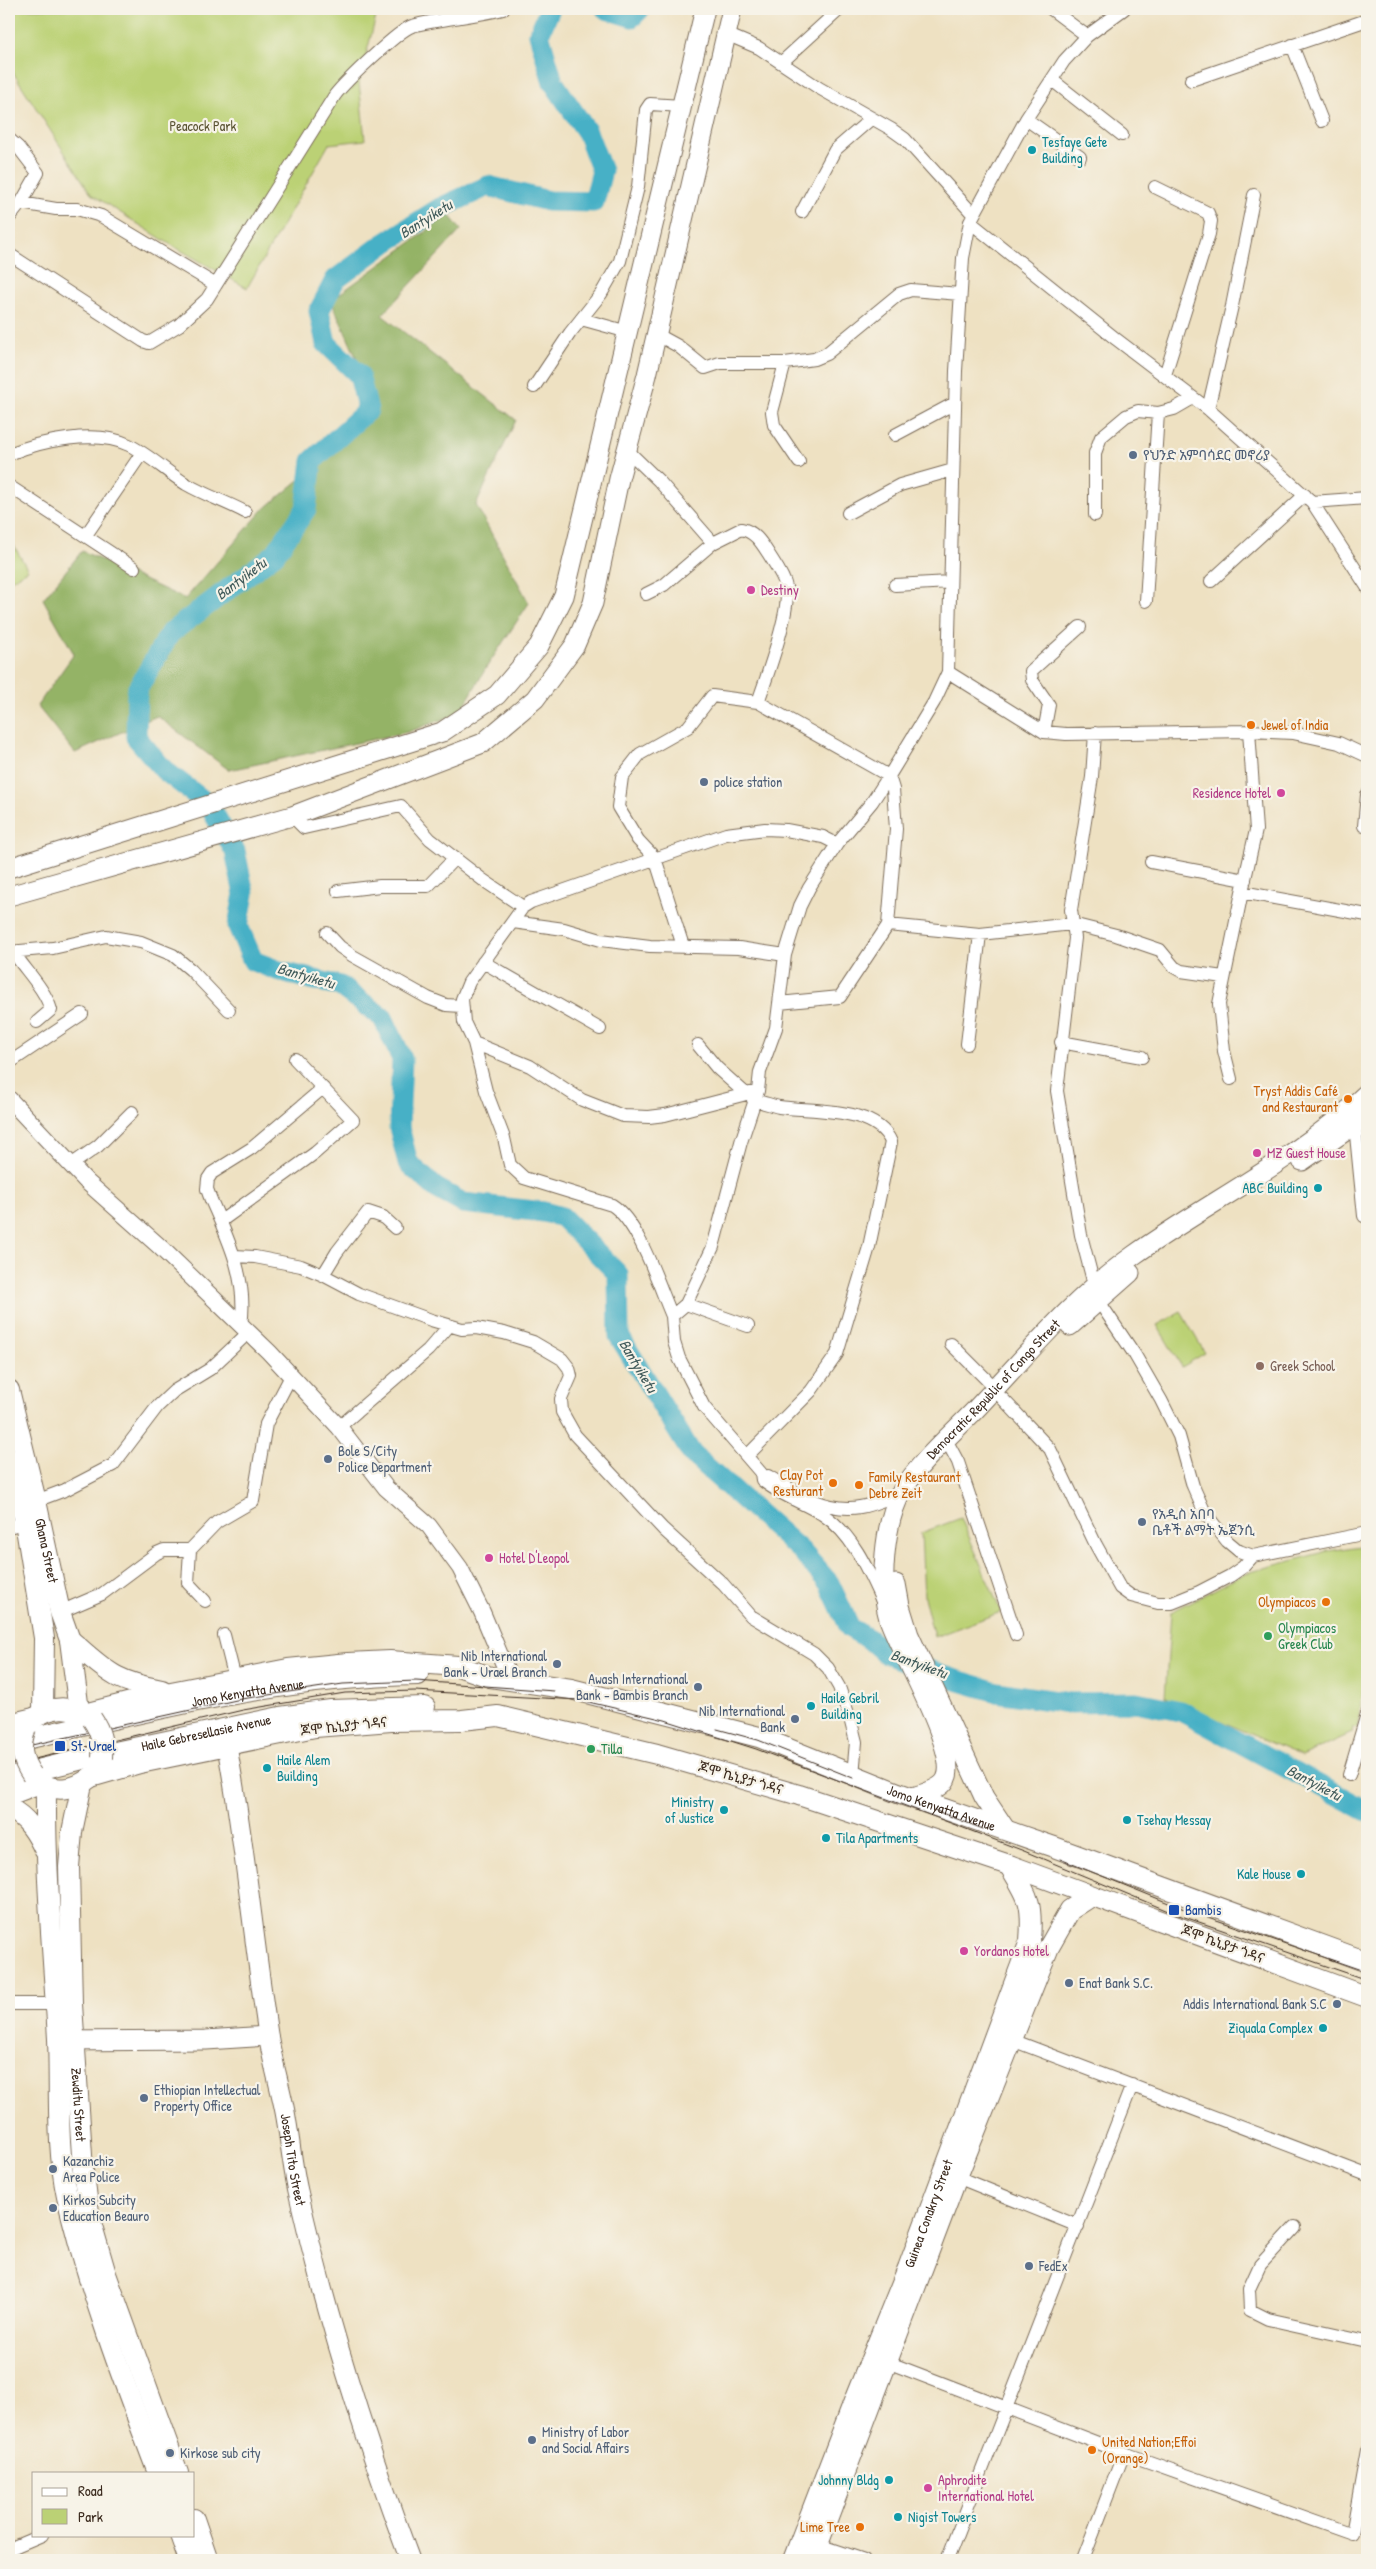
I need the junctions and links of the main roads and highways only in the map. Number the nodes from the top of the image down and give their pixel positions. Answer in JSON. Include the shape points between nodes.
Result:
{"nodes":[{"id":1,"x":706,"y":9,"type":"edge"},
{"id":2,"x":732,"y":9,"type":"edge"},
{"id":3,"x":110,"y":836,"type":"junction"},
{"id":4,"x":168,"y":850,"type":"junction"},
{"id":5,"x":36,"y":860,"type":"junction"},
{"id":6,"x":9,"y":868,"type":"edge"},
{"id":7,"x":10,"y":895,"type":"edge"},
{"id":8,"x":1367,"y":1093,"type":"edge"},
{"id":9,"x":1356,"y":1118,"type":"edge"},
{"id":10,"x":9,"y":1390,"type":"edge"},
{"id":11,"x":998,"y":1393,"type":"junction"},
{"id":12,"x":9,"y":1460,"type":"edge"},
{"id":13,"x":17,"y":1524,"type":"edge"},
{"id":14,"x":896,"y":1619,"type":"junction"},
{"id":15,"x":70,"y":1640,"type":"junction"},
{"id":16,"x":500,"y":1678,"type":"junction"},
{"id":17,"x":171,"y":1692,"type":"junction"},
{"id":18,"x":937,"y":1710,"type":"junction"},
{"id":19,"x":85,"y":1715,"type":"junction"},
{"id":20,"x":498,"y":1716,"type":"junction"},
{"id":21,"x":28,"y":1721,"type":"edge"},
{"id":22,"x":9,"y":1743,"type":"edge"},
{"id":23,"x":227,"y":1747,"type":"junction"},
{"id":24,"x":9,"y":1777,"type":"edge"},
{"id":25,"x":39,"y":1781,"type":"junction"},
{"id":26,"x":86,"y":1781,"type":"junction"},
{"id":27,"x":9,"y":1795,"type":"edge"},
{"id":28,"x":913,"y":1797,"type":"junction"},
{"id":29,"x":9,"y":1808,"type":"edge"},
{"id":30,"x":1006,"y":1830,"type":"junction"},
{"id":31,"x":46,"y":1853,"type":"junction"},
{"id":32,"x":1008,"y":1865,"type":"junction"},
{"id":33,"x":1090,"y":1897,"type":"junction"},
{"id":34,"x":1039,"y":1944,"type":"junction"},
{"id":35,"x":1367,"y":1962,"type":"edge"},
{"id":36,"x":1367,"y":1997,"type":"edge"},
{"id":37,"x":64,"y":2004,"type":"junction"},
{"id":38,"x":268,"y":2036,"type":"junction"},
{"id":39,"x":66,"y":2041,"type":"junction"},
{"id":40,"x":988,"y":2082,"type":"junction"},
{"id":41,"x":864,"y":2399,"type":"junction"},
{"id":42,"x":158,"y":2472,"type":"edge"},
{"id":43,"x":178,"y":2472,"type":"edge"},
{"id":44,"x":195,"y":2522,"type":"edge"},
{"id":45,"x":180,"y":2536,"type":"edge"},
{"id":46,"x":809,"y":2553,"type":"edge"},
{"id":47,"x":189,"y":2560,"type":"edge"},
{"id":48,"x":208,"y":2560,"type":"edge"},
{"id":49,"x":410,"y":2560,"type":"edge"}],
"edges":[{"from":1,"to":3,"type":"main road","via":[[564,596],[539,646],[497,695],[442,732]]},
{"from":2,"to":4,"type":"main road","via":[[593,603],[575,645],[535,699],[483,743],[292,816]]},
{"from":3,"to":4,"type":"main road"},
{"from":3,"to":5,"type":"main road"},
{"from":4,"to":7,"type":"main road"},
{"from":5,"to":6,"type":"main road"},
{"from":5,"to":7,"type":"main road"},
{"from":8,"to":9,"type":"main road","name":"Democratic Republic of Congo Street"},
{"from":9,"to":11,"type":"main road","name":"Democratic Republic of Congo Street","via":[[1157,1240],[1096,1293]]},
{"from":10,"to":15,"type":"main road","name":"Ghana Street","via":[[60,1612]]},
{"from":11,"to":14,"type":"main road","name":"Democratic Republic of Congo Street","via":[[926,1474],[913,1496],[899,1535],[895,1569],[900,1606]]},
{"from":11,"to":14,"type":"main road","name":"Democratic Republic of Congo Street","via":[[922,1465],[901,1493],[894,1512],[885,1577]]},
{"from":12,"to":13,"type":"main road","name":"Ghana Street"},
{"from":13,"to":21,"type":"main road","name":"Ghana Street","via":[[44,1638]]},
{"from":14,"to":18,"type":"main road","name":"Democratic Republic of Congo Street"},
{"from":15,"to":17,"type":"main road","via":[[114,1677],[136,1686]]},
{"from":15,"to":19,"type":"main road","name":"Ghana Street"},
{"from":16,"to":17,"type":"main road","via":[[458,1666],[390,1661],[348,1662]]},
{"from":16,"to":22,"type":"main road","name":"Jomo Kenyatta Avenue","via":[[386,1676],[326,1680],[155,1710]]},
{"from":16,"to":28,"type":"main road","name":"Jomo Kenyatta Avenue","via":[[580,1692],[759,1738]]},
{"from":17,"to":19,"type":"main road"},
{"from":18,"to":28,"type":"main road","name":"Democratic Republic of Congo Street","via":[[949,1770],[947,1779],[941,1786]]},
{"from":18,"to":30,"type":"main road","name":"Democratic Republic of Congo Street","via":[[984,1797]]},
{"from":19,"to":21,"type":"main road","via":[[67,1708],[55,1708]]},
{"from":19,"to":26,"type":"main road","bridge":true,"via":[[100,1729],[103,1744],[102,1758]]},
{"from":20,"to":23,"type":"main road","name":"ጆሞ ኬኒያታ ጎዳና","via":[[315,1727]]},
{"from":20,"to":24,"type":"main road","name":"Haile Gebresellasie Avenue","via":[[432,1706],[331,1710],[271,1719]]},
{"from":20,"to":32,"type":"main road","name":"ጆሞ ኬኒያታ ጎዳና","via":[[583,1735],[766,1785]]},
{"from":21,"to":25,"type":"main road","bridge":true,"via":[[21,1752],[24,1764]]},
{"from":23,"to":26,"type":"main road","name":"ጆሞ ኬኒያታ ጎዳና","via":[[140,1763]]},
{"from":23,"to":38,"type":"main road","name":"Joseph Tito Street","via":[[239,1812]]},
{"from":25,"to":26,"type":"main road","via":[[64,1789]]},
{"from":25,"to":27,"type":"main road"},
{"from":25,"to":31,"type":"main road","name":"Zewditu Street"},
{"from":26,"to":37,"type":"main road","name":"Zewditu Street","via":[[70,1844]]},
{"from":28,"to":30,"type":"main road","name":"Jomo Kenyatta Avenue"},
{"from":29,"to":31,"type":"main road","via":[[21,1814],[37,1834]]},
{"from":30,"to":35,"type":"main road","name":"Jomo Kenyatta Avenue"},
{"from":31,"to":37,"type":"main road","name":"Zewditu Street"},
{"from":32,"to":33,"type":"main road","name":"ጆሞ ኬኒያታ ጎዳና"},
{"from":32,"to":34,"type":"main road","name":"Guinea Conakry Street","via":[[1028,1896]]},
{"from":33,"to":34,"type":"main road","name":"Guinea Conakry Street","via":[[1070,1910]]},
{"from":33,"to":36,"type":"main road","name":"ጆሞ ኬኒያታ ጎዳና"},
{"from":34,"to":40,"type":"main road","name":"Guinea Conakry Street"},
{"from":34,"to":40,"type":"main road","name":"Guinea Conakry Street","via":[[1012,2040]]},
{"from":37,"to":39,"type":"main road","name":"Zewditu Street"},
{"from":38,"to":39,"type":"main road"},
{"from":38,"to":49,"type":"main road","name":"Joseph Tito Street","via":[[285,2110],[297,2188],[316,2265],[380,2482]]},
{"from":39,"to":42,"type":"main road","name":"Zewditu Street","via":[[60,2120],[67,2196],[90,2279]]},
{"from":39,"to":43,"type":"main road","name":"Zewditu Street","via":[[90,2219],[125,2331]]},
{"from":40,"to":41,"type":"main road","name":"Guinea Conakry Street","via":[[908,2268]]},
{"from":40,"to":41,"type":"main road","name":"Guinea Conakry Street","via":[[957,2177],[887,2362]]},
{"from":41,"to":46,"type":"main road","name":"Guinea Conakry Street"},
{"from":44,"to":48,"type":"main road"},
{"from":45,"to":47,"type":"main road"}]}
